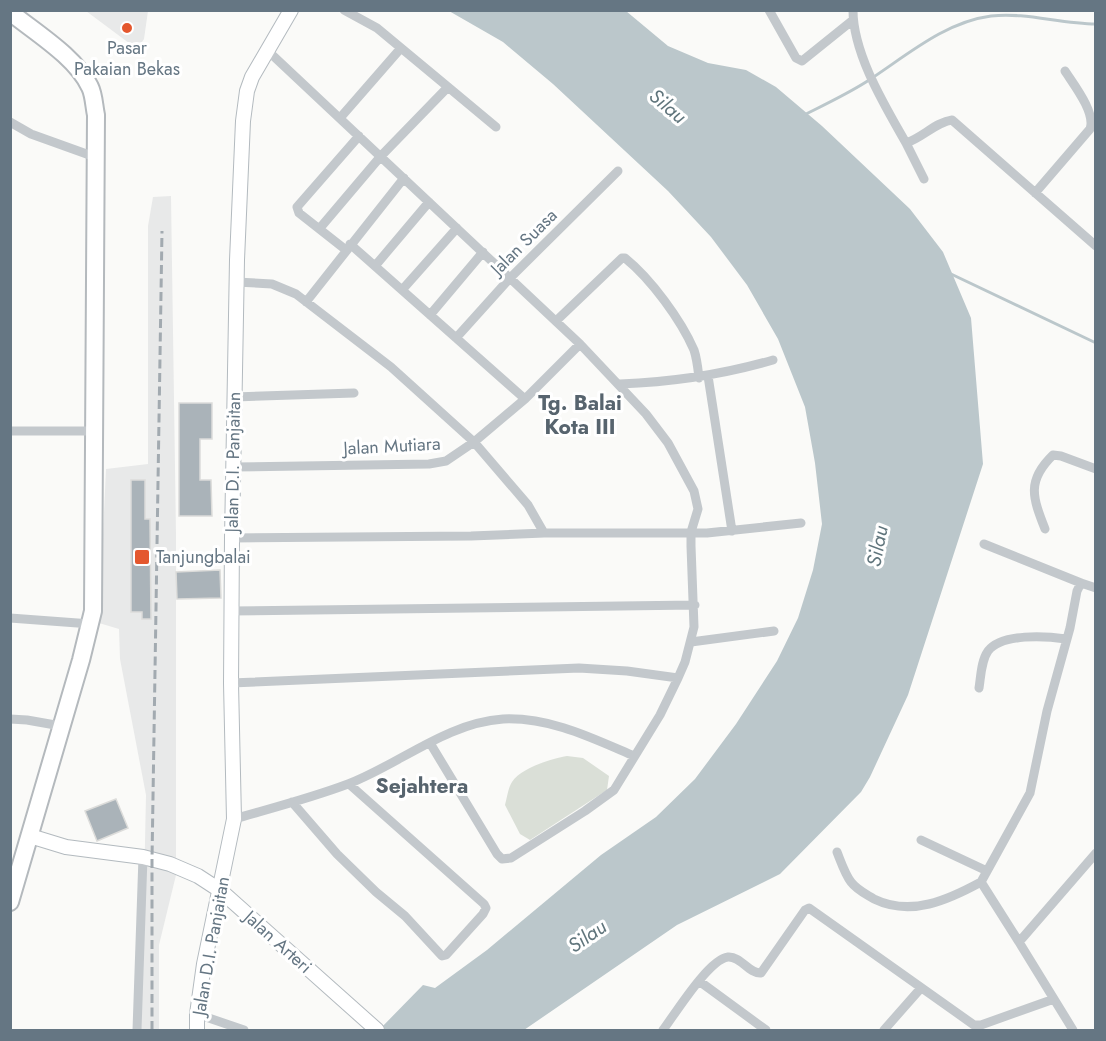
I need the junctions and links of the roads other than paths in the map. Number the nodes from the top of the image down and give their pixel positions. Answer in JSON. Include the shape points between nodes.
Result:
{"nodes":[{"id":1,"x":291,"y":10,"type":"edge"},
{"id":2,"x":344,"y":10,"type":"edge"},
{"id":3,"x":769,"y":10,"type":"edge"},
{"id":4,"x":10,"y":12,"type":"edge"},
{"id":5,"x":853,"y":15,"type":"edge"},
{"id":6,"x":401,"y":48,"type":"junction"},
{"id":7,"x":268,"y":51,"type":"junction"},
{"id":8,"x":1065,"y":71,"type":"dead end"},
{"id":9,"x":448,"y":87,"type":"junction"},
{"id":10,"x":340,"y":118,"type":"junction"},
{"id":11,"x":10,"y":122,"type":"edge"},
{"id":12,"x":496,"y":127,"type":"dead end"},
{"id":13,"x":359,"y":136,"type":"junction"},
{"id":14,"x":906,"y":144,"type":"junction"},
{"id":15,"x":381,"y":156,"type":"junction"},
{"id":16,"x":96,"y":158,"type":"junction"},
{"id":17,"x":618,"y":171,"type":"dead end"},
{"id":18,"x":404,"y":178,"type":"junction"},
{"id":19,"x":924,"y":179,"type":"dead end"},
{"id":20,"x":1035,"y":193,"type":"junction"},
{"id":21,"x":429,"y":202,"type":"junction"},
{"id":22,"x":320,"y":228,"type":"junction"},
{"id":23,"x":457,"y":228,"type":"junction"},
{"id":24,"x":1095,"y":246,"type":"edge"},
{"id":25,"x":348,"y":247,"type":"junction"},
{"id":26,"x":483,"y":252,"type":"junction"},
{"id":27,"x":375,"y":266,"type":"junction"},
{"id":28,"x":510,"y":278,"type":"junction"},
{"id":29,"x":236,"y":282,"type":"junction"},
{"id":30,"x":402,"y":290,"type":"junction"},
{"id":31,"x":306,"y":302,"type":"junction"},
{"id":32,"x":430,"y":315,"type":"junction"},
{"id":33,"x":556,"y":321,"type":"junction"},
{"id":34,"x":456,"y":338,"type":"junction"},
{"id":35,"x":580,"y":344,"type":"junction"},
{"id":36,"x":773,"y":360,"type":"dead end"},
{"id":37,"x":704,"y":377,"type":"junction"},
{"id":38,"x":620,"y":384,"type":"junction"},
{"id":39,"x":354,"y":393,"type":"dead end"},
{"id":40,"x":234,"y":397,"type":"junction"},
{"id":41,"x":525,"y":399,"type":"junction"},
{"id":42,"x":10,"y":431,"type":"edge"},
{"id":43,"x":95,"y":431,"type":"junction"},
{"id":44,"x":474,"y":442,"type":"junction"},
{"id":45,"x":234,"y":467,"type":"junction"},
{"id":46,"x":1095,"y":469,"type":"edge"},
{"id":47,"x":801,"y":523,"type":"dead end"},
{"id":48,"x":1045,"y":529,"type":"dead end"},
{"id":49,"x":732,"y":531,"type":"junction"},
{"id":50,"x":691,"y":532,"type":"junction"},
{"id":51,"x":544,"y":533,"type":"junction"},
{"id":52,"x":232,"y":538,"type":"junction"},
{"id":53,"x":984,"y":544,"type":"dead end"},
{"id":54,"x":1081,"y":583,"type":"junction"},
{"id":55,"x":1095,"y":588,"type":"edge"},
{"id":56,"x":695,"y":605,"type":"junction"},
{"id":57,"x":231,"y":611,"type":"junction"},
{"id":58,"x":10,"y":618,"type":"edge"},
{"id":59,"x":91,"y":624,"type":"junction"},
{"id":60,"x":774,"y":631,"type":"dead end"},
{"id":61,"x":1066,"y":639,"type":"junction"},
{"id":62,"x":691,"y":642,"type":"junction"},
{"id":63,"x":678,"y":678,"type":"junction"},
{"id":64,"x":231,"y":683,"type":"junction"},
{"id":65,"x":979,"y":688,"type":"dead end"},
{"id":66,"x":10,"y":719,"type":"edge"},
{"id":67,"x":62,"y":726,"type":"junction"},
{"id":68,"x":430,"y":743,"type":"junction"},
{"id":69,"x":634,"y":756,"type":"junction"},
{"id":70,"x":349,"y":784,"type":"junction"},
{"id":71,"x":292,"y":802,"type":"junction"},
{"id":72,"x":234,"y":819,"type":"junction"},
{"id":73,"x":30,"y":837,"type":"junction"},
{"id":74,"x":921,"y":840,"type":"dead end"},
{"id":75,"x":837,"y":852,"type":"dead end"},
{"id":76,"x":1095,"y":853,"type":"edge"},
{"id":77,"x":143,"y":857,"type":"junction"},
{"id":78,"x":987,"y":871,"type":"junction"},
{"id":79,"x":981,"y":882,"type":"junction"},
{"id":80,"x":221,"y":891,"type":"junction"},
{"id":81,"x":10,"y":902,"type":"edge"},
{"id":82,"x":1019,"y":942,"type":"junction"},
{"id":83,"x":699,"y":981,"type":"junction"},
{"id":84,"x":921,"y":988,"type":"junction"},
{"id":85,"x":1054,"y":999,"type":"junction"},
{"id":86,"x":197,"y":1014,"type":"junction"},
{"id":87,"x":137,"y":1030,"type":"edge"},
{"id":88,"x":197,"y":1030,"type":"edge"},
{"id":89,"x":244,"y":1030,"type":"edge"},
{"id":90,"x":377,"y":1030,"type":"edge"},
{"id":91,"x":663,"y":1030,"type":"edge"},
{"id":92,"x":766,"y":1030,"type":"edge"},
{"id":93,"x":884,"y":1030,"type":"edge"},
{"id":94,"x":1073,"y":1030,"type":"edge"}],
"edges":[{"from":1,"to":7,"type":"main road","name":"Jalan D.I. Panjaitan"},
{"from":2,"to":6,"type":"street","via":[[377,28]]},
{"from":3,"to":5,"type":"street","via":[[796,58],[802,61]]},
{"from":4,"to":16,"type":"highway","via":[[83,73],[96,115]]},
{"from":5,"to":14,"type":"street","via":[[859,51]]},
{"from":6,"to":9,"type":"street"},
{"from":6,"to":10,"type":"street"},
{"from":7,"to":10,"type":"street"},
{"from":7,"to":29,"type":"main road","name":"Jalan D.I. Panjaitan","via":[[247,91]]},
{"from":8,"to":20,"type":"street","via":[[1092,122]]},
{"from":9,"to":12,"type":"street"},
{"from":9,"to":15,"type":"street"},
{"from":10,"to":13,"type":"street"},
{"from":11,"to":16,"type":"street"},
{"from":13,"to":15,"type":"street"},
{"from":13,"to":22,"type":"street","via":[[297,207],[299,213]]},
{"from":14,"to":19,"type":"street"},
{"from":14,"to":20,"type":"street","via":[[952,120]]},
{"from":15,"to":18,"type":"street"},
{"from":15,"to":22,"type":"street"},
{"from":16,"to":43,"type":"highway"},
{"from":17,"to":28,"type":"street","name":"Jalan Suasa"},
{"from":18,"to":21,"type":"street"},
{"from":18,"to":25,"type":"street"},
{"from":20,"to":24,"type":"street"},
{"from":21,"to":23,"type":"street"},
{"from":21,"to":27,"type":"street"},
{"from":22,"to":25,"type":"street"},
{"from":23,"to":26,"type":"street"},
{"from":23,"to":30,"type":"street"},
{"from":25,"to":27,"type":"street"},
{"from":25,"to":31,"type":"street"},
{"from":26,"to":28,"type":"street"},
{"from":26,"to":32,"type":"street"},
{"from":27,"to":30,"type":"street"},
{"from":28,"to":33,"type":"street"},
{"from":28,"to":34,"type":"street","name":"Jalan Suasa"},
{"from":29,"to":31,"type":"street","via":[[272,284]]},
{"from":29,"to":40,"type":"main road","name":"Jalan D.I. Panjaitan"},
{"from":30,"to":32,"type":"street"},
{"from":31,"to":44,"type":"street","via":[[391,367]]},
{"from":32,"to":34,"type":"street"},
{"from":33,"to":35,"type":"street"},
{"from":33,"to":37,"type":"street","via":[[625,258],[658,291],[690,342]]},
{"from":34,"to":41,"type":"street"},
{"from":35,"to":38,"type":"street"},
{"from":35,"to":41,"type":"street","name":"Jalan Mutiara"},
{"from":36,"to":37,"type":"street"},
{"from":37,"to":38,"type":"street"},
{"from":37,"to":49,"type":"street"},
{"from":38,"to":50,"type":"street","via":[[668,443],[694,491],[698,509]]},
{"from":39,"to":40,"type":"street"},
{"from":40,"to":45,"type":"main road","name":"Jalan D.I. Panjaitan"},
{"from":41,"to":44,"type":"street","name":"Jalan Mutiara"},
{"from":42,"to":43,"type":"street"},
{"from":43,"to":59,"type":"highway"},
{"from":44,"to":45,"type":"street","name":"Jalan Mutiara","via":[[439,464]]},
{"from":44,"to":51,"type":"street","via":[[528,505]]},
{"from":45,"to":52,"type":"main road","name":"Jalan D.I. Panjaitan"},
{"from":46,"to":48,"type":"street","via":[[1061,456],[1053,455],[1047,460],[1033,485]]},
{"from":47,"to":49,"type":"street"},
{"from":49,"to":50,"type":"street"},
{"from":50,"to":51,"type":"street"},
{"from":50,"to":56,"type":"street"},
{"from":51,"to":52,"type":"street"},
{"from":52,"to":57,"type":"main road","name":"Jalan D.I. Panjaitan"},
{"from":53,"to":54,"type":"street"},
{"from":54,"to":55,"type":"street"},
{"from":54,"to":61,"type":"street"},
{"from":56,"to":57,"type":"street"},
{"from":56,"to":62,"type":"street"},
{"from":57,"to":64,"type":"main road","name":"Jalan D.I. Panjaitan"},
{"from":58,"to":59,"type":"street"},
{"from":59,"to":67,"type":"highway"},
{"from":60,"to":62,"type":"street"},
{"from":61,"to":65,"type":"street","via":[[1004,639],[988,651]]},
{"from":61,"to":78,"type":"street","via":[[1030,793]]},
{"from":62,"to":63,"type":"street"},
{"from":63,"to":64,"type":"street","via":[[579,668]]},
{"from":63,"to":69,"type":"street"},
{"from":64,"to":72,"type":"main road","name":"Jalan D.I. Panjaitan"},
{"from":66,"to":67,"type":"street"},
{"from":67,"to":73,"type":"highway"},
{"from":68,"to":69,"type":"street","via":[[466,726],[504,719],[562,726]]},
{"from":68,"to":69,"type":"street","via":[[497,854],[506,860],[614,790]]},
{"from":68,"to":70,"type":"street"},
{"from":70,"to":71,"type":"street"},
{"from":70,"to":71,"type":"street","via":[[484,904],[483,914],[446,955],[439,954],[405,916],[337,854]]},
{"from":71,"to":72,"type":"street"},
{"from":72,"to":80,"type":"main road","name":"Jalan D.I. Panjaitan"},
{"from":73,"to":77,"type":"main road","name":"Jalan Arteri","via":[[66,847]]},
{"from":73,"to":81,"type":"highway"},
{"from":74,"to":78,"type":"street"},
{"from":75,"to":79,"type":"street","via":[[856,886],[891,905],[916,908],[937,903]]},
{"from":76,"to":82,"type":"street"},
{"from":77,"to":80,"type":"main road","name":"Jalan Arteri","via":[[198,876]]},
{"from":77,"to":87,"type":"street"},
{"from":78,"to":79,"type":"street"},
{"from":79,"to":82,"type":"street"},
{"from":80,"to":86,"type":"main road","name":"Jalan D.I. Panjaitan"},
{"from":80,"to":90,"type":"main road","name":"Jalan Arteri"},
{"from":82,"to":85,"type":"street"},
{"from":83,"to":84,"type":"street","via":[[707,970],[729,957],[761,973],[809,908]]},
{"from":83,"to":91,"type":"street"},
{"from":83,"to":92,"type":"street"},
{"from":84,"to":85,"type":"street","via":[[976,1026]]},
{"from":84,"to":93,"type":"street"},
{"from":85,"to":94,"type":"street"},
{"from":86,"to":88,"type":"main road","name":"Jalan D.I. Panjaitan"},
{"from":86,"to":89,"type":"street"}]}
